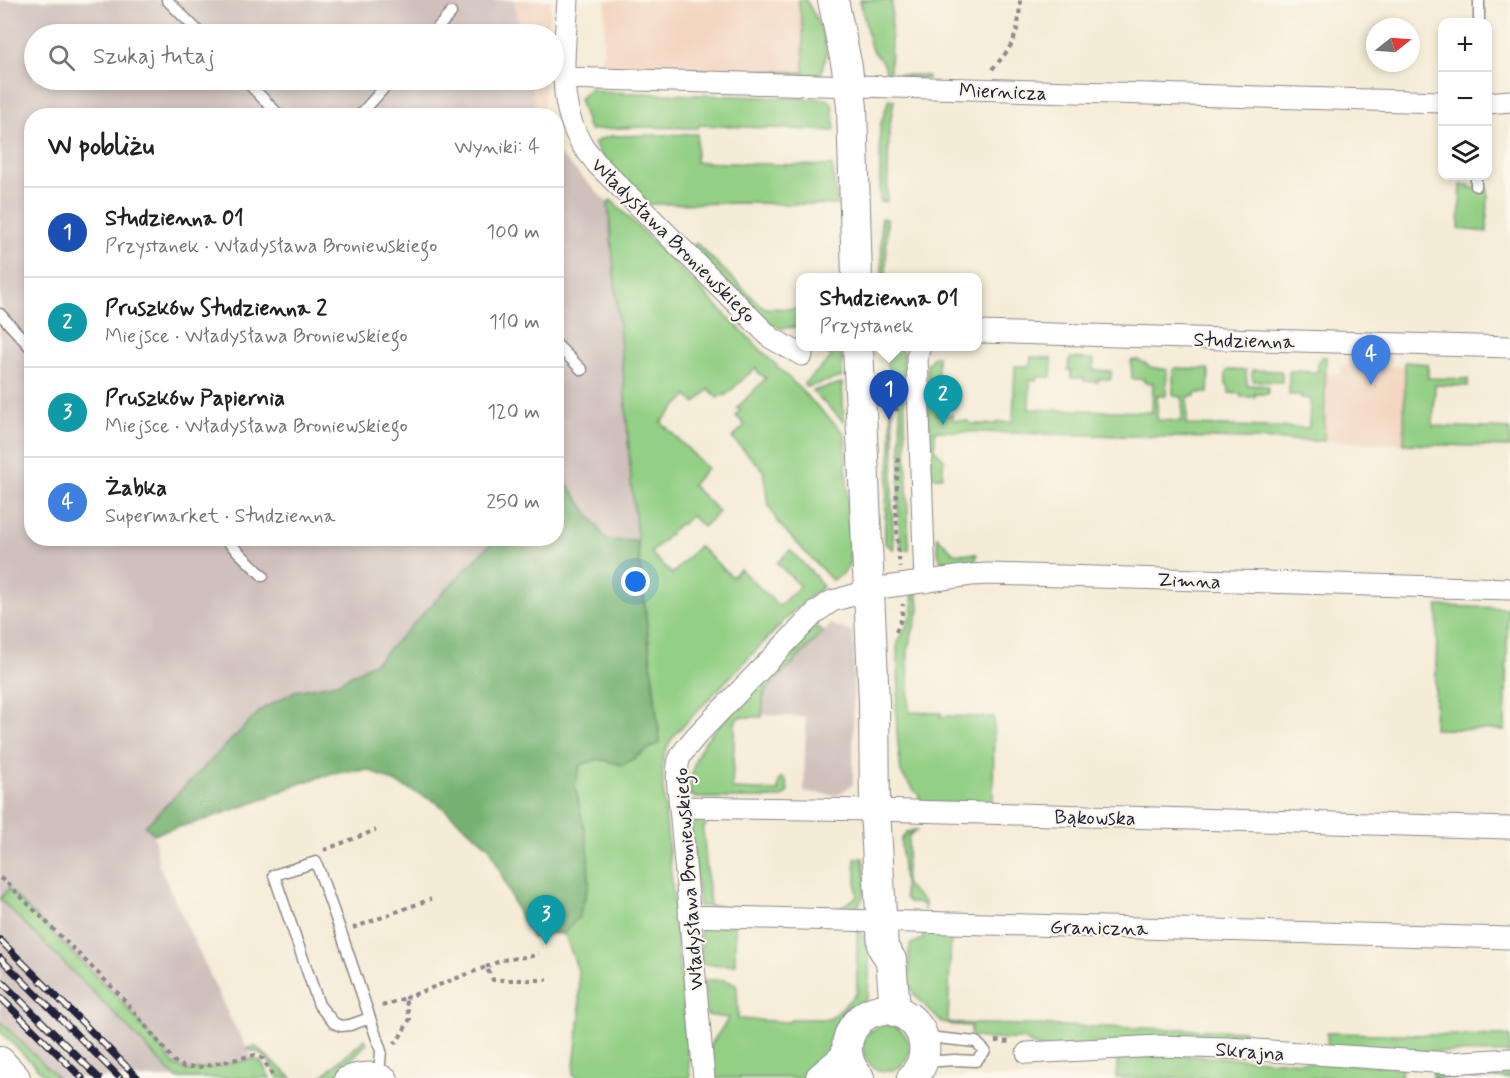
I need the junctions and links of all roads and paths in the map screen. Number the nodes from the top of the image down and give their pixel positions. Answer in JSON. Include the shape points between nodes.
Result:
{"nodes":[{"id":1,"x":167,"y":0,"type":"edge"},
{"id":2,"x":568,"y":0,"type":"edge"},
{"id":3,"x":833,"y":0,"type":"edge"},
{"id":4,"x":1020,"y":0,"type":"edge"},
{"id":5,"x":1479,"y":0,"type":"edge"},
{"id":6,"x":451,"y":13,"type":"dead end"},
{"id":7,"x":1479,"y":18,"type":"edge"},
{"id":8,"x":191,"y":24,"type":"edge"},
{"id":9,"x":441,"y":24,"type":"edge"},
{"id":10,"x":564,"y":78,"type":"junction"},
{"id":11,"x":850,"y":86,"type":"junction"},
{"id":12,"x":255,"y":90,"type":"edge"},
{"id":13,"x":382,"y":90,"type":"edge"},
{"id":14,"x":978,"y":90,"type":"junction"},
{"id":15,"x":1510,"y":101,"type":"edge"},
{"id":16,"x":1438,"y":102,"type":"edge"},
{"id":17,"x":1492,"y":103,"type":"edge"},
{"id":18,"x":272,"y":108,"type":"edge"},
{"id":19,"x":366,"y":108,"type":"edge"},
{"id":20,"x":857,"y":273,"type":"edge"},
{"id":21,"x":0,"y":314,"type":"edge"},
{"id":22,"x":982,"y":332,"type":"edge"},
{"id":23,"x":24,"y":340,"type":"edge"},
{"id":24,"x":1510,"y":347,"type":"edge"},
{"id":25,"x":858,"y":351,"type":"edge"},
{"id":26,"x":919,"y":351,"type":"edge"},
{"id":27,"x":564,"y":352,"type":"edge"},
{"id":28,"x":802,"y":355,"type":"dead end"},
{"id":29,"x":582,"y":370,"type":"dead end"},
{"id":30,"x":887,"y":386,"type":"dead end"},
{"id":31,"x":897,"y":419,"type":"dead end"},
{"id":32,"x":898,"y":454,"type":"dead end"},
{"id":33,"x":232,"y":546,"type":"edge"},
{"id":34,"x":900,"y":558,"type":"dead end"},
{"id":35,"x":263,"y":576,"type":"dead end"},
{"id":36,"x":925,"y":582,"type":"junction"},
{"id":37,"x":1510,"y":589,"type":"edge"},
{"id":38,"x":870,"y":590,"type":"junction"},
{"id":39,"x":680,"y":807,"type":"junction"},
{"id":40,"x":875,"y":810,"type":"junction"},
{"id":41,"x":1510,"y":828,"type":"edge"},
{"id":42,"x":376,"y":830,"type":"dead end"},
{"id":43,"x":303,"y":865,"type":"junction"},
{"id":44,"x":0,"y":878,"type":"edge"},
{"id":45,"x":431,"y":899,"type":"dead end"},
{"id":46,"x":689,"y":916,"type":"junction"},
{"id":47,"x":341,"y":933,"type":"junction"},
{"id":48,"x":882,"y":935,"type":"junction"},
{"id":49,"x":1510,"y":938,"type":"edge"},
{"id":50,"x":538,"y":953,"type":"dead end"},
{"id":51,"x":486,"y":967,"type":"junction"},
{"id":52,"x":547,"y":980,"type":"dead end"},
{"id":53,"x":405,"y":998,"type":"junction"},
{"id":54,"x":883,"y":1012,"type":"junction"},
{"id":55,"x":369,"y":1015,"type":"junction"},
{"id":56,"x":381,"y":1051,"type":"junction"},
{"id":57,"x":985,"y":1051,"type":"junction"},
{"id":58,"x":1027,"y":1053,"type":"joint"},
{"id":59,"x":919,"y":1059,"type":"edge"},
{"id":60,"x":1510,"y":1059,"type":"edge"},
{"id":61,"x":0,"y":1062,"type":"edge"},
{"id":62,"x":856,"y":1072,"type":"edge"},
{"id":63,"x":383,"y":1076,"type":"edge"},
{"id":64,"x":15,"y":1078,"type":"edge"},
{"id":65,"x":274,"y":1078,"type":"edge"},
{"id":66,"x":345,"y":1078,"type":"edge"},
{"id":67,"x":704,"y":1078,"type":"edge"},
{"id":68,"x":821,"y":1078,"type":"edge"}],
"edges":[{"from":1,"to":8,"type":"lane"},
{"from":2,"to":10,"type":"street","name":"Władysława Broniewskiego"},
{"from":3,"to":11,"type":"street"},
{"from":4,"to":14,"type":"path","via":[[1013,43],[982,79]]},
{"from":5,"to":7,"type":"lane"},
{"from":6,"to":9,"type":"lane"},
{"from":10,"to":11,"type":"street","name":"Miernicza"},
{"from":10,"to":28,"type":"street","name":"Władysława Broniewskiego","via":[[572,122],[597,164],[771,338]]},
{"from":11,"to":14,"type":"street","name":"Miernicza"},
{"from":11,"to":20,"type":"street"},
{"from":12,"to":18,"type":"lane"},
{"from":13,"to":19,"type":"lane"},
{"from":14,"to":16,"type":"street","name":"Miernicza"},
{"from":15,"to":17,"type":"street"},
{"from":21,"to":23,"type":"lane"},
{"from":22,"to":24,"type":"street","name":"Studzienna"},
{"from":25,"to":38,"type":"street"},
{"from":26,"to":36,"type":"street"},
{"from":27,"to":29,"type":"lane"},
{"from":30,"to":31,"type":"path","via":[[896,405]]},
{"from":32,"to":34,"type":"path","via":[[896,507]]},
{"from":33,"to":35,"type":"lane"},
{"from":36,"to":37,"type":"street","name":"Zimna","via":[[988,574]]},
{"from":36,"to":38,"type":"street","name":"Zimna"},
{"from":38,"to":39,"type":"street","name":"Władysława Broniewskiego","via":[[832,601],[816,612],[696,736],[679,761]]},
{"from":38,"to":40,"type":"street"},
{"from":39,"to":40,"type":"street","name":"Bąkowska"},
{"from":39,"to":46,"type":"street","name":"Władysława Broniewskiego"},
{"from":40,"to":41,"type":"street","name":"Bąkowska"},
{"from":40,"to":48,"type":"street"},
{"from":42,"to":43,"type":"path","via":[[309,856]]},
{"from":43,"to":47,"type":"lane","via":[[316,862]]},
{"from":43,"to":55,"type":"lane","via":[[274,875],[319,1005],[341,1026]]},
{"from":44,"to":65,"type":"path","via":[[122,996],[180,1066],[200,1067],[255,1055],[263,1059]]},
{"from":45,"to":47,"type":"path"},
{"from":46,"to":48,"type":"street","name":"Graniczna"},
{"from":46,"to":67,"type":"street","name":"Władysława Broniewskiego"},
{"from":47,"to":55,"type":"lane"},
{"from":48,"to":49,"type":"street","name":"Graniczna"},
{"from":48,"to":54,"type":"street","via":[[874,958],[874,994]]},
{"from":50,"to":51,"type":"path"},
{"from":51,"to":52,"type":"path","via":[[493,980]]},
{"from":51,"to":53,"type":"path"},
{"from":53,"to":55,"type":"path"},
{"from":53,"to":56,"type":"path","via":[[410,1019],[397,1042]]},
{"from":54,"to":59,"type":"street","via":[[904,1014],[912,1020],[918,1028]]},
{"from":54,"to":62,"type":"street","via":[[859,1021],[850,1033],[847,1040]]},
{"from":55,"to":56,"type":"lane"},
{"from":56,"to":63,"type":"lane"},
{"from":57,"to":58,"type":"path","via":[[988,1041],[1022,1042]]},
{"from":57,"to":59,"type":"lane","via":[[976,1061]]},
{"from":57,"to":59,"type":"lane","via":[[976,1042],[943,1040]]},
{"from":58,"to":60,"type":"street","name":"Skrajna","via":[[1159,1046],[1449,1064]]},
{"from":61,"to":64,"type":"street"},
{"from":62,"to":68,"type":"street"},
{"from":63,"to":66,"type":"street","via":[[362,1073]]}]}
